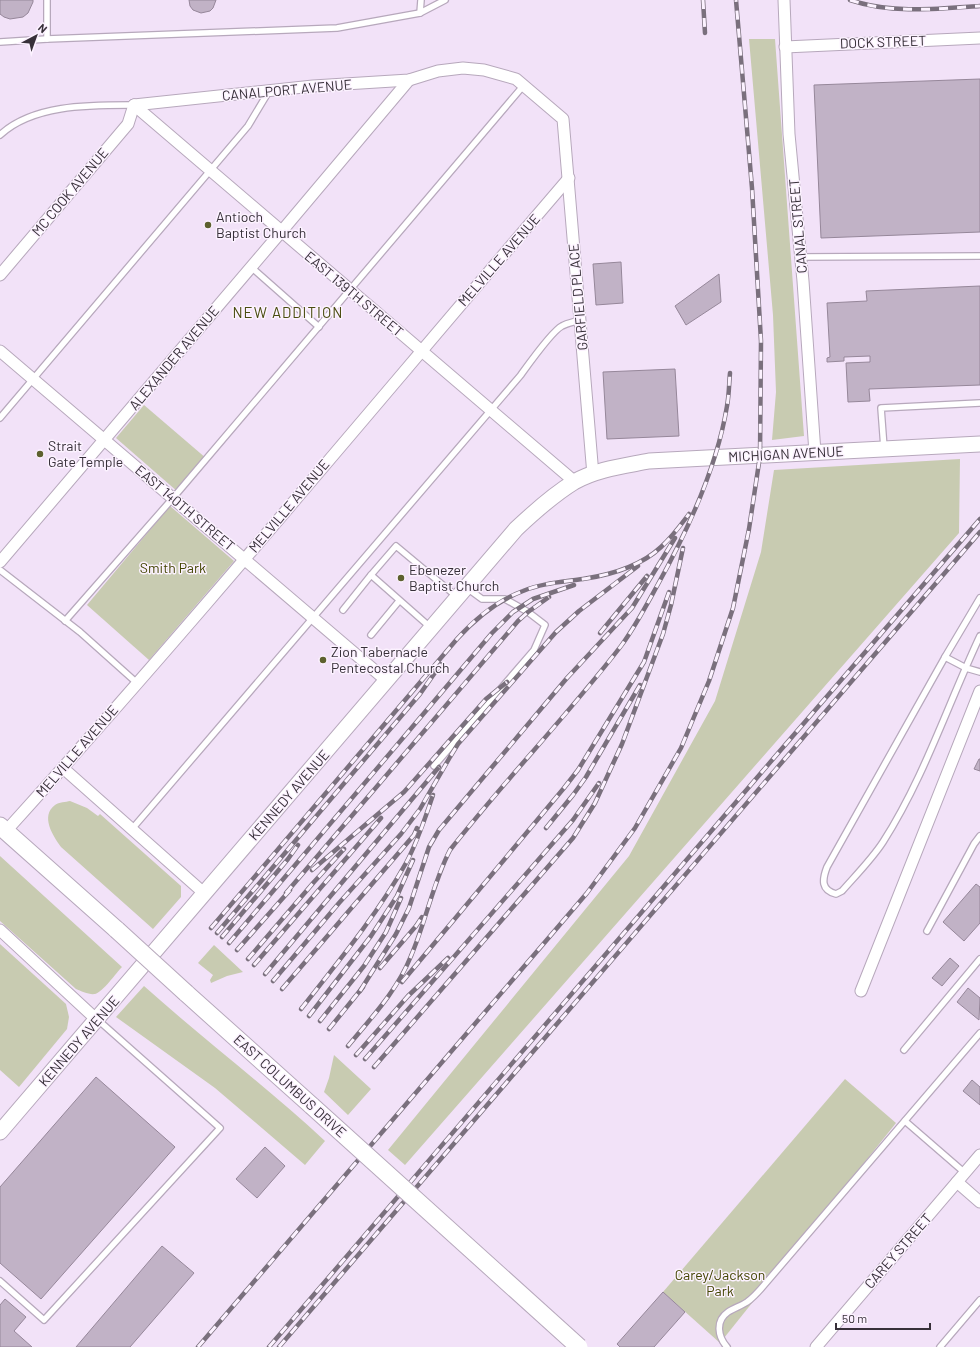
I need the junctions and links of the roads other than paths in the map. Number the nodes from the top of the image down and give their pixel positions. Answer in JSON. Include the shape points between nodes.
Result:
{"nodes":[{"id":1,"x":47,"y":0,"type":"edge"},
{"id":2,"x":420,"y":0,"type":"edge"},
{"id":3,"x":445,"y":0,"type":"edge"},
{"id":4,"x":784,"y":0,"type":"edge"},
{"id":5,"x":420,"y":13,"type":"junction"},
{"id":6,"x":980,"y":38,"type":"edge"},
{"id":7,"x":47,"y":39,"type":"junction"},
{"id":8,"x":0,"y":42,"type":"edge"},
{"id":9,"x":785,"y":47,"type":"junction"},
{"id":10,"x":409,"y":80,"type":"junction"},
{"id":11,"x":524,"y":85,"type":"junction"},
{"id":12,"x":269,"y":91,"type":"junction"},
{"id":13,"x":134,"y":106,"type":"junction"},
{"id":14,"x":563,"y":119,"type":"joint"},
{"id":15,"x":0,"y":135,"type":"edge"},
{"id":16,"x":210,"y":171,"type":"junction"},
{"id":17,"x":569,"y":178,"type":"junction"},
{"id":18,"x":281,"y":232,"type":"junction"},
{"id":19,"x":980,"y":256,"type":"edge"},
{"id":20,"x":801,"y":257,"type":"junction"},
{"id":21,"x":251,"y":268,"type":"junction"},
{"id":22,"x":0,"y":275,"type":"edge"},
{"id":23,"x":350,"y":290,"type":"junction"},
{"id":24,"x":580,"y":320,"type":"junction"},
{"id":25,"x":319,"y":326,"type":"junction"},
{"id":26,"x":421,"y":350,"type":"junction"},
{"id":27,"x":0,"y":351,"type":"edge"},
{"id":28,"x":33,"y":379,"type":"junction"},
{"id":29,"x":980,"y":403,"type":"edge"},
{"id":30,"x":491,"y":410,"type":"junction"},
{"id":31,"x":0,"y":418,"type":"edge"},
{"id":32,"x":104,"y":440,"type":"junction"},
{"id":33,"x":980,"y":444,"type":"edge"},
{"id":34,"x":884,"y":449,"type":"junction"},
{"id":35,"x":815,"y":453,"type":"junction"},
{"id":36,"x":593,"y":474,"type":"junction"},
{"id":37,"x":575,"y":482,"type":"junction"},
{"id":38,"x":173,"y":498,"type":"junction"},
{"id":39,"x":245,"y":559,"type":"junction"},
{"id":40,"x":0,"y":562,"type":"edge"},
{"id":41,"x":0,"y":570,"type":"edge"},
{"id":42,"x":371,"y":576,"type":"junction"},
{"id":43,"x":462,"y":592,"type":"junction"},
{"id":44,"x":980,"y":598,"type":"edge"},
{"id":45,"x":399,"y":601,"type":"junction"},
{"id":46,"x":343,"y":610,"type":"dead end"},
{"id":47,"x":313,"y":618,"type":"junction"},
{"id":48,"x":66,"y":621,"type":"junction"},
{"id":49,"x":432,"y":628,"type":"junction"},
{"id":50,"x":371,"y":635,"type":"dead end"},
{"id":51,"x":980,"y":636,"type":"edge"},
{"id":52,"x":945,"y":657,"type":"junction"},
{"id":53,"x":966,"y":668,"type":"junction"},
{"id":54,"x":980,"y":672,"type":"edge"},
{"id":55,"x":387,"y":681,"type":"junction"},
{"id":56,"x":137,"y":683,"type":"junction"},
{"id":57,"x":980,"y":691,"type":"edge"},
{"id":58,"x":434,"y":766,"type":"dead end"},
{"id":59,"x":64,"y":768,"type":"junction"},
{"id":60,"x":2,"y":829,"type":"edge"},
{"id":61,"x":132,"y":829,"type":"junction"},
{"id":62,"x":980,"y":836,"type":"edge"},
{"id":63,"x":205,"y":894,"type":"junction"},
{"id":64,"x":0,"y":930,"type":"edge"},
{"id":65,"x":927,"y":931,"type":"dead end"},
{"id":66,"x":980,"y":959,"type":"edge"},
{"id":67,"x":861,"y":991,"type":"dead end"},
{"id":68,"x":97,"y":1020,"type":"junction"},
{"id":69,"x":980,"y":1033,"type":"edge"},
{"id":70,"x":904,"y":1050,"type":"dead end"},
{"id":71,"x":905,"y":1121,"type":"junction"},
{"id":72,"x":0,"y":1132,"type":"edge"},
{"id":73,"x":980,"y":1155,"type":"edge"},
{"id":74,"x":965,"y":1173,"type":"junction"},
{"id":75,"x":957,"y":1182,"type":"junction"},
{"id":76,"x":980,"y":1202,"type":"edge"},
{"id":77,"x":0,"y":1281,"type":"edge"},
{"id":78,"x":980,"y":1300,"type":"edge"},
{"id":79,"x":579,"y":1347,"type":"edge"},
{"id":80,"x":727,"y":1347,"type":"edge"},
{"id":81,"x":816,"y":1347,"type":"edge"},
{"id":82,"x":940,"y":1347,"type":"edge"}],
"edges":[{"from":1,"to":7,"type":"lane"},
{"from":2,"to":5,"type":"lane"},
{"from":3,"to":5,"type":"lane"},
{"from":4,"to":9,"type":"street","name":"CANAL STREET"},
{"from":5,"to":7,"type":"lane","via":[[337,28]]},
{"from":6,"to":9,"type":"street","name":"DOCK STREET"},
{"from":7,"to":8,"type":"lane"},
{"from":9,"to":20,"type":"street","name":"CANAL STREET"},
{"from":10,"to":11,"type":"street","name":"CANALPORT AVENUE","via":[[438,71],[464,68],[484,70],[516,79]]},
{"from":10,"to":12,"type":"street","name":"CANALPORT AVENUE"},
{"from":10,"to":18,"type":"street","name":"ALEXANDER AVENUE"},
{"from":11,"to":14,"type":"street","name":"CANALPORT AVENUE"},
{"from":11,"to":23,"type":"lane"},
{"from":12,"to":13,"type":"street","name":"CANALPORT AVENUE"},
{"from":12,"to":16,"type":"lane","via":[[248,126]]},
{"from":13,"to":15,"type":"lane","name":"CANALPORT AVENUE","via":[[81,107],[43,113],[25,118]]},
{"from":13,"to":16,"type":"street","name":"EAST 139TH STREET"},
{"from":13,"to":22,"type":"street","name":"MC COOK AVENUE","via":[[128,124]]},
{"from":14,"to":17,"type":"street","name":"GARFIELD PLACE"},
{"from":16,"to":18,"type":"street","name":"EAST 139TH STREET"},
{"from":16,"to":28,"type":"lane"},
{"from":17,"to":24,"type":"street","name":"GARFIELD PLACE"},
{"from":17,"to":26,"type":"street","name":"MELVILLE AVENUE"},
{"from":18,"to":21,"type":"street","name":"ALEXANDER AVENUE"},
{"from":18,"to":23,"type":"street","name":"EAST 139TH STREET"},
{"from":19,"to":20,"type":"lane"},
{"from":20,"to":35,"type":"street","name":"CANAL STREET"},
{"from":21,"to":25,"type":"lane"},
{"from":21,"to":32,"type":"street","name":"ALEXANDER AVENUE"},
{"from":23,"to":25,"type":"lane"},
{"from":23,"to":26,"type":"street","name":"EAST 139TH STREET"},
{"from":24,"to":30,"type":"lane","via":[[557,329]]},
{"from":24,"to":36,"type":"street","name":"GARFIELD PLACE"},
{"from":25,"to":38,"type":"lane"},
{"from":26,"to":30,"type":"street","name":"EAST 139TH STREET"},
{"from":26,"to":39,"type":"street","name":"MELVILLE AVENUE"},
{"from":27,"to":28,"type":"street","name":"EAST 140TH STREET"},
{"from":28,"to":31,"type":"lane"},
{"from":28,"to":32,"type":"street","name":"EAST 140TH STREET"},
{"from":29,"to":34,"type":"lane","via":[[881,408]]},
{"from":30,"to":37,"type":"street","name":"EAST 139TH STREET"},
{"from":30,"to":47,"type":"lane"},
{"from":32,"to":38,"type":"street","name":"EAST 140TH STREET"},
{"from":32,"to":40,"type":"street","name":"ALEXANDER AVENUE"},
{"from":33,"to":34,"type":"main road","name":"MICHIGAN AVENUE"},
{"from":34,"to":35,"type":"main road","name":"MICHIGAN AVENUE"},
{"from":35,"to":36,"type":"main road","name":"MICHIGAN AVENUE","via":[[649,462],[614,467]]},
{"from":36,"to":37,"type":"main road","name":"KENNEDY AVENUE"},
{"from":37,"to":43,"type":"main road","name":"KENNEDY AVENUE","via":[[516,529]]},
{"from":38,"to":39,"type":"street","name":"EAST 140TH STREET"},
{"from":38,"to":48,"type":"lane"},
{"from":39,"to":47,"type":"street","name":"EAST 140TH STREET"},
{"from":39,"to":56,"type":"street","name":"MELVILLE AVENUE"},
{"from":41,"to":48,"type":"lane"},
{"from":42,"to":43,"type":"lane","via":[[396,546]]},
{"from":42,"to":45,"type":"lane"},
{"from":42,"to":46,"type":"lane"},
{"from":43,"to":49,"type":"main road","name":"KENNEDY AVENUE"},
{"from":43,"to":58,"type":"lane","via":[[482,599],[505,599],[528,612],[545,626],[534,650]]},
{"from":44,"to":52,"type":"lane"},
{"from":45,"to":49,"type":"lane"},
{"from":45,"to":50,"type":"lane"},
{"from":47,"to":55,"type":"street","name":"EAST 140TH STREET"},
{"from":47,"to":61,"type":"lane"},
{"from":48,"to":56,"type":"lane"},
{"from":49,"to":55,"type":"main road","name":"KENNEDY AVENUE"},
{"from":51,"to":53,"type":"lane"},
{"from":52,"to":53,"type":"lane"},
{"from":52,"to":53,"type":"lane","via":[[827,867],[824,885],[829,892],[836,894],[842,890],[883,843],[911,793]]},
{"from":53,"to":54,"type":"lane"},
{"from":55,"to":63,"type":"main road","name":"KENNEDY AVENUE"},
{"from":56,"to":59,"type":"street","name":"MELVILLE AVENUE"},
{"from":57,"to":67,"type":"street"},
{"from":59,"to":60,"type":"street","name":"MELVILLE AVENUE"},
{"from":59,"to":61,"type":"street"},
{"from":60,"to":79,"type":"main road","name":"EAST COLUMBUS DRIVE","bridge":true},
{"from":61,"to":63,"type":"street"},
{"from":62,"to":65,"type":"lane"},
{"from":63,"to":68,"type":"main road","name":"KENNEDY AVENUE"},
{"from":64,"to":68,"type":"street"},
{"from":66,"to":70,"type":"lane"},
{"from":68,"to":72,"type":"main road","name":"KENNEDY AVENUE"},
{"from":68,"to":77,"type":"lane","via":[[220,1128],[44,1320]]},
{"from":69,"to":71,"type":"lane"},
{"from":71,"to":74,"type":"lane"},
{"from":71,"to":80,"type":"lane","via":[[765,1284],[748,1302],[724,1316],[719,1326],[720,1336]]},
{"from":73,"to":74,"type":"street","name":"CAREY STREET"},
{"from":74,"to":75,"type":"street","name":"CAREY STREET"},
{"from":75,"to":76,"type":"street"},
{"from":75,"to":81,"type":"street","name":"CAREY STREET"},
{"from":78,"to":82,"type":"lane"}]}
